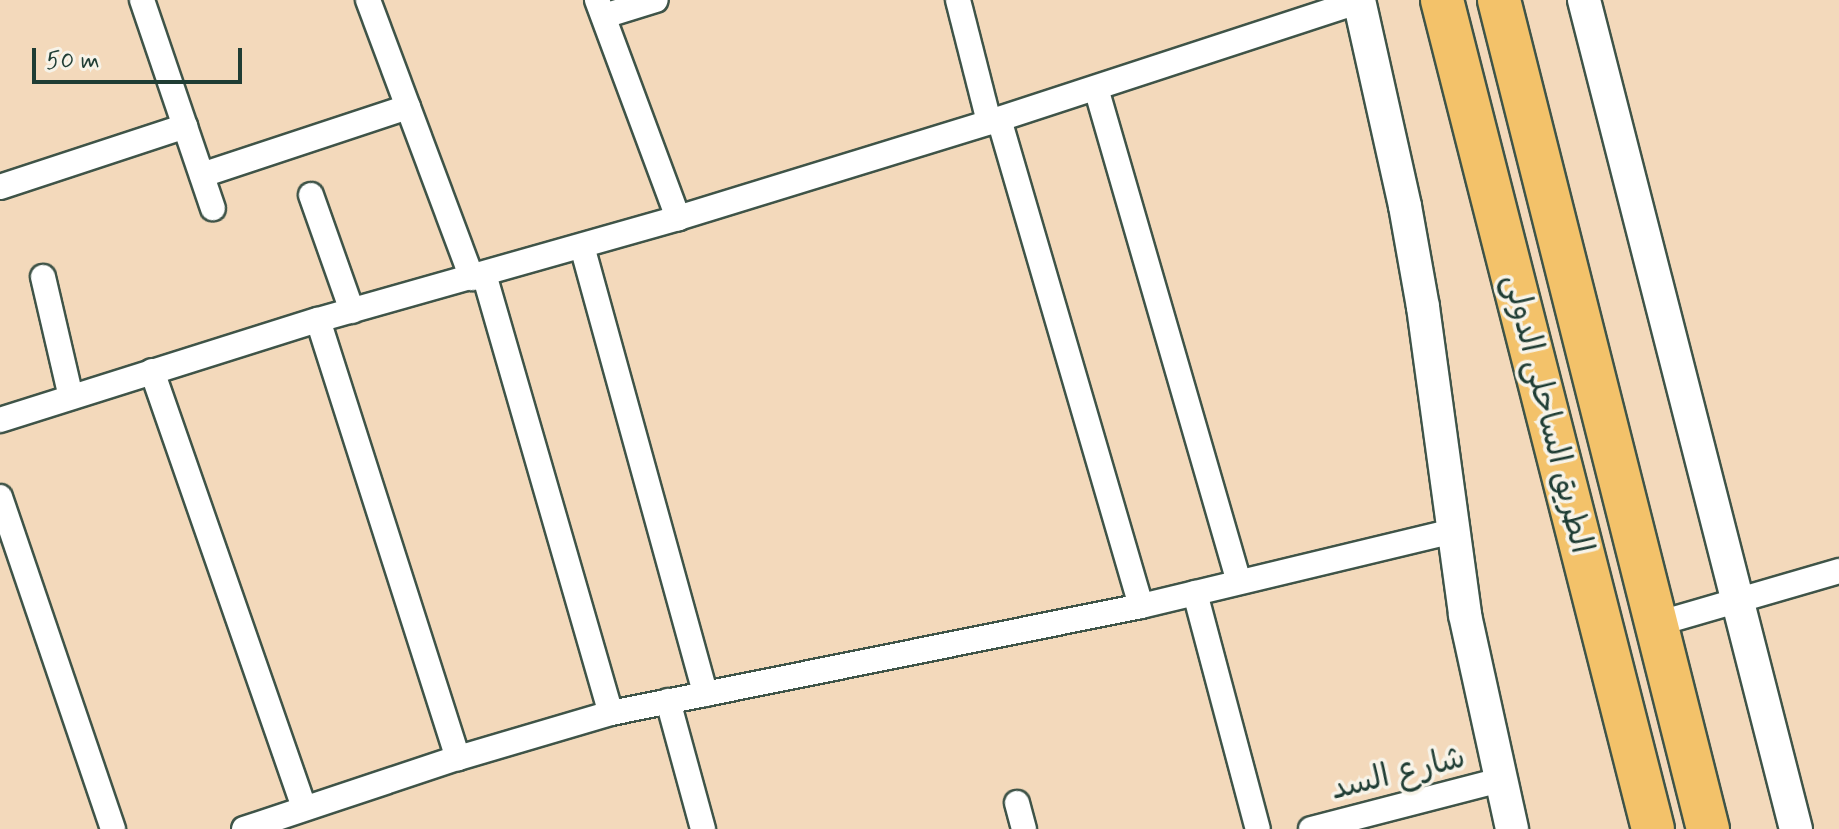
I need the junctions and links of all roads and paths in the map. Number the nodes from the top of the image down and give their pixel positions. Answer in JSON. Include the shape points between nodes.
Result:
{"nodes":[{"id":1,"x":142,"y":0,"type":"edge"},
{"id":2,"x":368,"y":0,"type":"edge"},
{"id":3,"x":656,"y":0,"type":"edge"},
{"id":4,"x":958,"y":0,"type":"edge"},
{"id":5,"x":1359,"y":0,"type":"edge"},
{"id":6,"x":1442,"y":0,"type":"edge"},
{"id":7,"x":1499,"y":0,"type":"edge"},
{"id":8,"x":1584,"y":0,"type":"edge"},
{"id":9,"x":600,"y":8,"type":"edge"},
{"id":10,"x":1096,"y":88,"type":"junction"},
{"id":11,"x":408,"y":107,"type":"junction"},
{"id":12,"x":994,"y":121,"type":"junction"},
{"id":13,"x":185,"y":126,"type":"junction"},
{"id":14,"x":202,"y":175,"type":"junction"},
{"id":15,"x":0,"y":187,"type":"edge"},
{"id":16,"x":311,"y":195,"type":"dead end"},
{"id":17,"x":213,"y":208,"type":"dead end"},
{"id":18,"x":678,"y":218,"type":"junction"},
{"id":19,"x":582,"y":246,"type":"junction"},
{"id":20,"x":478,"y":276,"type":"junction"},
{"id":21,"x":43,"y":277,"type":"dead end"},
{"id":22,"x":352,"y":311,"type":"junction"},
{"id":23,"x":318,"y":320,"type":"junction"},
{"id":24,"x":152,"y":371,"type":"junction"},
{"id":25,"x":71,"y":397,"type":"junction"},
{"id":26,"x":0,"y":420,"type":"edge"},
{"id":27,"x":0,"y":497,"type":"edge"},
{"id":28,"x":1453,"y":531,"type":"junction"},
{"id":29,"x":1839,"y":571,"type":"edge"},
{"id":30,"x":1239,"y":582,"type":"junction"},
{"id":31,"x":1195,"y":593,"type":"junction"},
{"id":32,"x":1739,"y":600,"type":"junction"},
{"id":33,"x":1141,"y":606,"type":"junction"},
{"id":34,"x":1657,"y":624,"type":"junction"},
{"id":35,"x":705,"y":694,"type":"junction"},
{"id":36,"x":668,"y":701,"type":"junction"},
{"id":37,"x":611,"y":713,"type":"junction"},
{"id":38,"x":458,"y":758,"type":"junction"},
{"id":39,"x":1500,"y":780,"type":"junction"},
{"id":40,"x":1017,"y":803,"type":"dead end"},
{"id":41,"x":304,"y":808,"type":"junction"},
{"id":42,"x":113,"y":829,"type":"edge"},
{"id":43,"x":244,"y":829,"type":"edge"},
{"id":44,"x":703,"y":829,"type":"edge"},
{"id":45,"x":1024,"y":829,"type":"edge"},
{"id":46,"x":1258,"y":829,"type":"edge"},
{"id":47,"x":1311,"y":829,"type":"edge"},
{"id":48,"x":1512,"y":829,"type":"edge"},
{"id":49,"x":1653,"y":829,"type":"edge"},
{"id":50,"x":1708,"y":829,"type":"edge"},
{"id":51,"x":1796,"y":829,"type":"edge"}],
"edges":[{"from":1,"to":13,"type":"street"},
{"from":2,"to":11,"type":"street"},
{"from":3,"to":9,"type":"street"},
{"from":4,"to":12,"type":"street"},
{"from":5,"to":10,"type":"street"},
{"from":5,"to":28,"type":"street","via":[[1415,264]]},
{"from":6,"to":49,"type":"highway","name":"الطريق الساحلى الدولى"},
{"from":7,"to":34,"type":"highway","name":"الطريق الساحلى الدولى"},
{"from":8,"to":32,"type":"street"},
{"from":9,"to":18,"type":"street"},
{"from":10,"to":12,"type":"street"},
{"from":10,"to":30,"type":"street"},
{"from":11,"to":14,"type":"street"},
{"from":11,"to":20,"type":"street"},
{"from":12,"to":18,"type":"street"},
{"from":12,"to":33,"type":"street"},
{"from":13,"to":14,"type":"street"},
{"from":13,"to":15,"type":"street"},
{"from":14,"to":17,"type":"street"},
{"from":16,"to":22,"type":"street"},
{"from":18,"to":19,"type":"street"},
{"from":19,"to":20,"type":"street"},
{"from":19,"to":35,"type":"street"},
{"from":20,"to":22,"type":"street"},
{"from":20,"to":37,"type":"street"},
{"from":21,"to":25,"type":"street"},
{"from":22,"to":23,"type":"street"},
{"from":23,"to":24,"type":"street"},
{"from":23,"to":38,"type":"street"},
{"from":24,"to":25,"type":"street"},
{"from":24,"to":41,"type":"street"},
{"from":25,"to":26,"type":"street"},
{"from":27,"to":42,"type":"street"},
{"from":28,"to":30,"type":"street"},
{"from":28,"to":39,"type":"street"},
{"from":29,"to":32,"type":"street"},
{"from":30,"to":31,"type":"street"},
{"from":31,"to":33,"type":"street"},
{"from":31,"to":46,"type":"street"},
{"from":32,"to":34,"type":"street"},
{"from":32,"to":51,"type":"street"},
{"from":33,"to":35,"type":"street"},
{"from":34,"to":50,"type":"highway","name":"الطريق الساحلى الدولى"},
{"from":35,"to":36,"type":"street"},
{"from":36,"to":37,"type":"street"},
{"from":36,"to":44,"type":"street"},
{"from":37,"to":38,"type":"street"},
{"from":38,"to":41,"type":"street"},
{"from":39,"to":47,"type":"street","name":"شارع السد"},
{"from":39,"to":48,"type":"street"},
{"from":40,"to":45,"type":"street"},
{"from":41,"to":43,"type":"street"}]}
